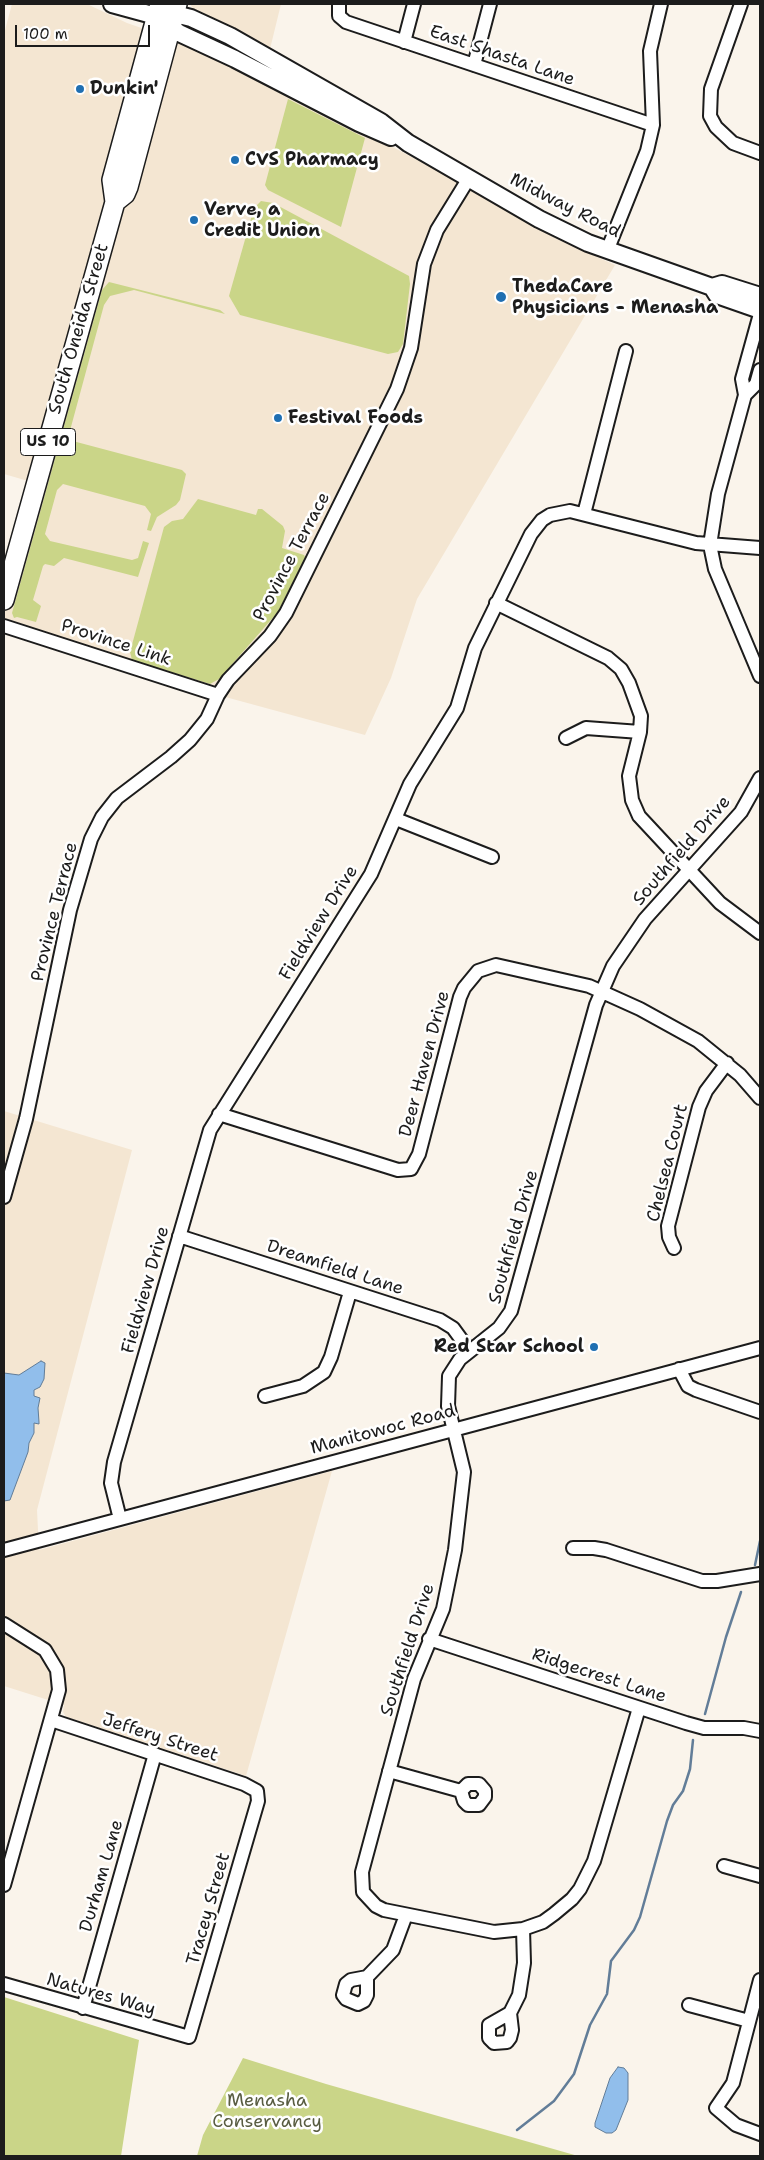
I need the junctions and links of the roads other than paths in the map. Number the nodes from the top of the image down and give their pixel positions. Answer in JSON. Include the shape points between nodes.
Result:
{"nodes":[{"id":1,"x":112,"y":4,"type":"edge"},
{"id":2,"x":339,"y":4,"type":"edge"},
{"id":3,"x":414,"y":4,"type":"edge"},
{"id":4,"x":490,"y":4,"type":"edge"},
{"id":5,"x":661,"y":4,"type":"edge"},
{"id":6,"x":741,"y":4,"type":"edge"},
{"id":7,"x":168,"y":13,"type":"edge"},
{"id":8,"x":404,"y":42,"type":"junction"},
{"id":9,"x":474,"y":65,"type":"junction"},
{"id":10,"x":653,"y":124,"type":"junction"},
{"id":11,"x":760,"y":153,"type":"edge"},
{"id":12,"x":469,"y":178,"type":"junction"},
{"id":13,"x":607,"y":250,"type":"junction"},
{"id":14,"x":712,"y":287,"type":"junction"},
{"id":15,"x":760,"y":296,"type":"edge"},
{"id":16,"x":760,"y":310,"type":"edge"},
{"id":17,"x":760,"y":314,"type":"edge"},
{"id":18,"x":626,"y":351,"type":"dead end"},
{"id":19,"x":760,"y":370,"type":"edge"},
{"id":20,"x":745,"y":395,"type":"junction"},
{"id":21,"x":584,"y":514,"type":"junction"},
{"id":22,"x":710,"y":545,"type":"junction"},
{"id":23,"x":760,"y":548,"type":"edge"},
{"id":24,"x":4,"y":600,"type":"edge"},
{"id":25,"x":496,"y":603,"type":"junction"},
{"id":26,"x":4,"y":626,"type":"edge"},
{"id":27,"x":760,"y":676,"type":"edge"},
{"id":28,"x":218,"y":695,"type":"junction"},
{"id":29,"x":640,"y":732,"type":"junction"},
{"id":30,"x":566,"y":738,"type":"dead end"},
{"id":31,"x":760,"y":778,"type":"edge"},
{"id":32,"x":396,"y":818,"type":"junction"},
{"id":33,"x":492,"y":857,"type":"dead end"},
{"id":34,"x":689,"y":870,"type":"junction"},
{"id":35,"x":760,"y":933,"type":"edge"},
{"id":36,"x":602,"y":990,"type":"junction"},
{"id":37,"x":727,"y":1063,"type":"junction"},
{"id":38,"x":760,"y":1098,"type":"edge"},
{"id":39,"x":219,"y":1114,"type":"junction"},
{"id":40,"x":4,"y":1197,"type":"edge"},
{"id":41,"x":179,"y":1236,"type":"junction"},
{"id":42,"x":674,"y":1248,"type":"dead end"},
{"id":43,"x":350,"y":1292,"type":"junction"},
{"id":44,"x":760,"y":1348,"type":"edge"},
{"id":45,"x":469,"y":1350,"type":"junction"},
{"id":46,"x":679,"y":1369,"type":"junction"},
{"id":47,"x":265,"y":1396,"type":"dead end"},
{"id":48,"x":760,"y":1412,"type":"edge"},
{"id":49,"x":454,"y":1429,"type":"junction"},
{"id":50,"x":120,"y":1519,"type":"junction"},
{"id":51,"x":573,"y":1548,"type":"dead end"},
{"id":52,"x":4,"y":1550,"type":"edge"},
{"id":53,"x":760,"y":1574,"type":"edge"},
{"id":54,"x":4,"y":1624,"type":"edge"},
{"id":55,"x":429,"y":1639,"type":"junction"},
{"id":56,"x":639,"y":1708,"type":"junction"},
{"id":57,"x":51,"y":1720,"type":"junction"},
{"id":58,"x":760,"y":1731,"type":"edge"},
{"id":59,"x":155,"y":1754,"type":"junction"},
{"id":60,"x":390,"y":1771,"type":"junction"},
{"id":61,"x":256,"y":1791,"type":"joint"},
{"id":62,"x":461,"y":1791,"type":"dead end"},
{"id":63,"x":724,"y":1866,"type":"dead end"},
{"id":64,"x":760,"y":1876,"type":"edge"},
{"id":65,"x":4,"y":1885,"type":"edge"},
{"id":66,"x":406,"y":1915,"type":"junction"},
{"id":67,"x":522,"y":1929,"type":"junction"},
{"id":68,"x":367,"y":1977,"type":"dead end"},
{"id":69,"x":760,"y":1980,"type":"edge"},
{"id":70,"x":4,"y":1984,"type":"edge"},
{"id":71,"x":690,"y":2005,"type":"dead end"},
{"id":72,"x":83,"y":2008,"type":"junction"},
{"id":73,"x":510,"y":2012,"type":"dead end"},
{"id":74,"x":749,"y":2022,"type":"junction"},
{"id":75,"x":189,"y":2037,"type":"joint"},
{"id":76,"x":760,"y":2134,"type":"edge"}],
"edges":[{"from":1,"to":7,"type":"main road","name":"Midway Road"},
{"from":2,"to":8,"type":"street","name":"East Shasta Lane","via":[[340,19]]},
{"from":3,"to":8,"type":"street"},
{"from":4,"to":9,"type":"street"},
{"from":5,"to":10,"type":"street","via":[[650,51]]},
{"from":6,"to":11,"type":"street","via":[[711,89],[710,116],[716,127],[733,143]]},
{"from":7,"to":12,"type":"main road","name":"Midway Road","via":[[191,18],[230,36],[377,119],[408,143]]},
{"from":7,"to":24,"type":"highway","name":"South Oneida Street","number":"US 10","via":[[128,187],[115,202]]},
{"from":8,"to":9,"type":"street","name":"East Shasta Lane"},
{"from":9,"to":10,"type":"street","name":"East Shasta Lane"},
{"from":10,"to":13,"type":"street","via":[[647,151]]},
{"from":12,"to":13,"type":"main road","name":"Midway Road","via":[[546,223]]},
{"from":12,"to":28,"type":"street","name":"Province Terrace","via":[[437,230],[428,252],[419,286],[412,342],[397,389],[286,613]]},
{"from":13,"to":14,"type":"main road","name":"Midway Road"},
{"from":14,"to":15,"type":"main road","name":"Midway Road","via":[[722,284]]},
{"from":14,"to":16,"type":"main road","name":"Midway Road","via":[[717,294]]},
{"from":17,"to":20,"type":"street","via":[[742,380]]},
{"from":18,"to":21,"type":"street"},
{"from":19,"to":20,"type":"street","via":[[756,384]]},
{"from":20,"to":22,"type":"street","via":[[718,494]]},
{"from":21,"to":22,"type":"street","name":"Fieldview Drive"},
{"from":21,"to":25,"type":"street","name":"Fieldview Drive","via":[[560,512],[542,520],[531,534]]},
{"from":22,"to":23,"type":"street","name":"Fieldview Drive"},
{"from":22,"to":27,"type":"street","via":[[715,569]]},
{"from":25,"to":29,"type":"street","via":[[616,664],[626,676],[640,709]]},
{"from":25,"to":32,"type":"street","name":"Fieldview Drive","via":[[472,655],[457,708],[418,770]]},
{"from":26,"to":28,"type":"street","name":"Province Link"},
{"from":28,"to":40,"type":"street","name":"Province Terrace","via":[[207,719],[190,740],[117,798],[91,839],[70,910],[26,1119]]},
{"from":29,"to":30,"type":"street","via":[[586,728]]},
{"from":29,"to":34,"type":"street","via":[[629,769],[632,800],[644,823]]},
{"from":31,"to":34,"type":"street","name":"Southfield Drive","via":[[741,812]]},
{"from":32,"to":33,"type":"street"},
{"from":32,"to":39,"type":"street","name":"Fieldview Drive","via":[[371,874]]},
{"from":34,"to":35,"type":"street","via":[[728,910]]},
{"from":34,"to":36,"type":"street","name":"Southfield Drive","via":[[633,934]]},
{"from":36,"to":37,"type":"street","name":"Deer Haven Drive","via":[[688,1033]]},
{"from":36,"to":39,"type":"street","name":"Deer Haven Drive","via":[[506,966],[496,965],[478,971],[460,997],[418,1160],[408,1171]]},
{"from":36,"to":45,"type":"street","name":"Southfield Drive","via":[[512,1311],[500,1328]]},
{"from":37,"to":38,"type":"street","name":"Deer Haven Drive"},
{"from":37,"to":42,"type":"street","name":"Chelsea Court","via":[[706,1091],[699,1107],[668,1226]]},
{"from":39,"to":41,"type":"street","name":"Fieldview Drive","via":[[206,1140]]},
{"from":41,"to":43,"type":"street","name":"Dreamfield Lane"},
{"from":41,"to":50,"type":"street","name":"Fieldview Drive","via":[[114,1462],[111,1483]]},
{"from":43,"to":45,"type":"street","name":"Dreamfield Lane","via":[[448,1324]]},
{"from":43,"to":47,"type":"street","via":[[324,1372],[303,1386]]},
{"from":44,"to":46,"type":"street","name":"Manitowoc Road"},
{"from":45,"to":49,"type":"street","name":"Southfield Drive","via":[[449,1376],[447,1397]]},
{"from":46,"to":48,"type":"street","via":[[688,1386]]},
{"from":46,"to":49,"type":"street","name":"Manitowoc Road"},
{"from":49,"to":50,"type":"street","name":"Manitowoc Road"},
{"from":49,"to":55,"type":"street","name":"Southfield Drive","via":[[464,1472],[463,1490],[443,1609]]},
{"from":50,"to":52,"type":"street","name":"Manitowoc Road"},
{"from":51,"to":53,"type":"street","via":[[600,1549],[702,1581]]},
{"from":54,"to":57,"type":"street","via":[[38,1644],[52,1659],[59,1690]]},
{"from":55,"to":56,"type":"street","name":"Ridgecrest Lane"},
{"from":55,"to":60,"type":"street","name":"Southfield Drive","via":[[414,1679]]},
{"from":56,"to":58,"type":"street","name":"Ridgecrest Lane","via":[[704,1728]]},
{"from":56,"to":67,"type":"street","name":"Southfield Drive","via":[[587,1878],[563,1908],[543,1922]]},
{"from":57,"to":59,"type":"street","name":"Jeffery Street"},
{"from":57,"to":65,"type":"street"},
{"from":59,"to":61,"type":"street","name":"Jeffery Street"},
{"from":59,"to":72,"type":"street","name":"Durham Lane"},
{"from":60,"to":62,"type":"street"},
{"from":60,"to":66,"type":"street","name":"Southfield Drive","via":[[362,1882],[364,1892],[376,1906]]},
{"from":61,"to":75,"type":"street","name":"Tracey Street","via":[[258,1801]]},
{"from":63,"to":64,"type":"street"},
{"from":66,"to":67,"type":"street","name":"Southfield Drive","via":[[485,1930],[508,1932]]},
{"from":66,"to":68,"type":"street","via":[[393,1950]]},
{"from":67,"to":73,"type":"street","via":[[525,1949],[523,1979]]},
{"from":69,"to":74,"type":"street"},
{"from":70,"to":72,"type":"street","name":"Natures Way"},
{"from":71,"to":74,"type":"street"},
{"from":72,"to":75,"type":"street","name":"Natures Way"},
{"from":74,"to":76,"type":"street","via":[[732,2083],[716,2108],[736,2125]]}]}
